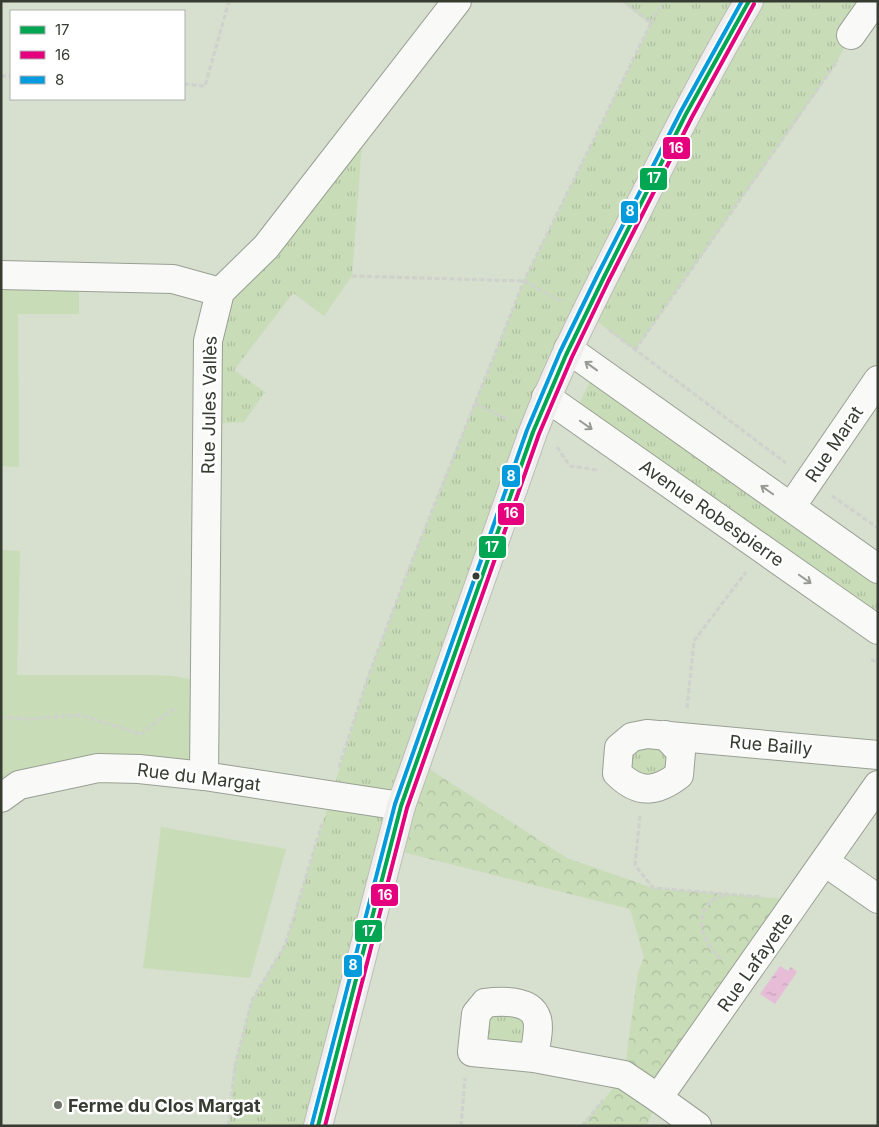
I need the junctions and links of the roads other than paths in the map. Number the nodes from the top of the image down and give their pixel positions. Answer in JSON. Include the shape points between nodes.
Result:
{"nodes":[{"id":1,"x":457,"y":1,"type":"edge"},
{"id":2,"x":749,"y":1,"type":"edge"},
{"id":3,"x":875,"y":1,"type":"edge"},
{"id":4,"x":851,"y":35,"type":"road end"},
{"id":5,"x":1,"y":275,"type":"edge"},
{"id":6,"x":220,"y":292,"type":"junction"},
{"id":7,"x":568,"y":349,"type":"junction"},
{"id":8,"x":878,"y":380,"type":"edge"},
{"id":9,"x":546,"y":397,"type":"junction"},
{"id":10,"x":791,"y":508,"type":"junction"},
{"id":11,"x":878,"y":569,"type":"edge"},
{"id":12,"x":878,"y":630,"type":"edge"},
{"id":13,"x":665,"y":735,"type":"junction"},
{"id":14,"x":878,"y":755,"type":"edge"},
{"id":15,"x":204,"y":776,"type":"junction"},
{"id":16,"x":878,"y":785,"type":"edge"},
{"id":17,"x":1,"y":798,"type":"edge"},
{"id":18,"x":401,"y":806,"type":"junction"},
{"id":19,"x":825,"y":862,"type":"junction"},
{"id":20,"x":878,"y":898,"type":"edge"},
{"id":21,"x":534,"y":1058,"type":"junction"},
{"id":22,"x":664,"y":1090,"type":"junction"},
{"id":23,"x":318,"y":1126,"type":"edge"},
{"id":24,"x":698,"y":1126,"type":"edge"}],
"edges":[{"from":1,"to":6,"type":"street","via":[[266,247]]},
{"from":2,"to":7,"type":"main road","via":[[654,178]]},
{"from":3,"to":4,"type":"street"},
{"from":5,"to":6,"type":"street","via":[[173,279]]},
{"from":6,"to":15,"type":"street","name":"Rue Jules Vallès","via":[[208,341]]},
{"from":7,"to":9,"type":"main road"},
{"from":10,"to":7,"type":"street","one_way":true},
{"from":8,"to":10,"type":"street","name":"Rue Marat"},
{"from":9,"to":12,"type":"street","name":"Avenue Robespierre","one_way":true},
{"from":9,"to":18,"type":"main road"},
{"from":10,"to":11,"type":"street"},
{"from":13,"to":13,"type":"street","name":"Rue Bailly","via":[[632,736],[619,748],[617,773],[629,785],[665,785],[679,774],[681,752]]},
{"from":13,"to":14,"type":"street","name":"Rue Bailly"},
{"from":15,"to":17,"type":"street","name":"Rue du Margat","via":[[98,768],[19,784]]},
{"from":15,"to":18,"type":"street","name":"Rue du Margat"},
{"from":16,"to":19,"type":"street","name":"Rue Lafayette"},
{"from":18,"to":23,"type":"main road"},
{"from":19,"to":20,"type":"street"},
{"from":19,"to":22,"type":"street","name":"Rue Lafayette"},
{"from":21,"to":21,"type":"street","via":[[472,1052],[476,1014],[485,1003],[520,1003],[531,1009],[537,1020]]},
{"from":21,"to":22,"type":"street","via":[[624,1075]]},
{"from":22,"to":24,"type":"street"}]}
